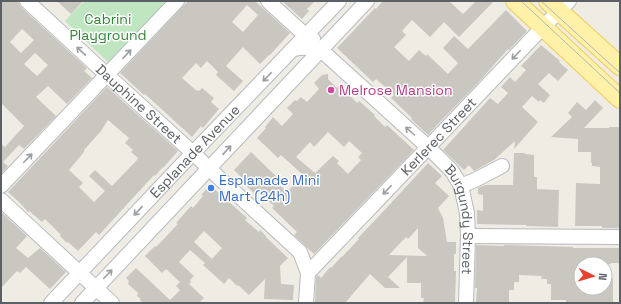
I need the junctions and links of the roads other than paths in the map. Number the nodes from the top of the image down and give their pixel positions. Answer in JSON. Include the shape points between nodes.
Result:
{"nodes":[{"id":1,"x":27,"y":1,"type":"edge"},
{"id":2,"x":177,"y":1,"type":"edge"},
{"id":3,"x":268,"y":1,"type":"edge"},
{"id":4,"x":339,"y":1,"type":"edge"},
{"id":5,"x":367,"y":1,"type":"edge"},
{"id":6,"x":515,"y":1,"type":"edge"},
{"id":7,"x":559,"y":4,"type":"edge"},
{"id":8,"x":543,"y":27,"type":"junction"},
{"id":9,"x":305,"y":35,"type":"junction"},
{"id":10,"x":331,"y":40,"type":"junction"},
{"id":11,"x":294,"y":49,"type":"junction"},
{"id":12,"x":321,"y":50,"type":"junction"},
{"id":13,"x":620,"y":66,"type":"edge"},
{"id":14,"x":107,"y":75,"type":"junction"},
{"id":15,"x":620,"y":99,"type":"edge"},
{"id":16,"x":428,"y":147,"type":"junction"},
{"id":17,"x":193,"y":153,"type":"junction"},
{"id":18,"x":502,"y":166,"type":"dead end"},
{"id":19,"x":209,"y":169,"type":"junction"},
{"id":20,"x":1,"y":186,"type":"edge"},
{"id":21,"x":461,"y":186,"type":"junction"},
{"id":22,"x":1,"y":200,"type":"edge"},
{"id":23,"x":468,"y":236,"type":"junction"},
{"id":24,"x":620,"y":237,"type":"edge"},
{"id":25,"x":79,"y":273,"type":"junction"},
{"id":26,"x":308,"y":273,"type":"junction"},
{"id":27,"x":96,"y":287,"type":"junction"},
{"id":28,"x":51,"y":303,"type":"edge"},
{"id":29,"x":82,"y":303,"type":"edge"},
{"id":30,"x":112,"y":303,"type":"edge"},
{"id":31,"x":306,"y":303,"type":"edge"},
{"id":32,"x":466,"y":303,"type":"edge"}],
"edges":[{"from":14,"to":1,"type":"street","name":"Dauphine Street","one_way":true},
{"from":14,"to":2,"type":"street","one_way":true},
{"from":3,"to":9,"type":"street"},
{"from":4,"to":9,"type":"street","name":"Esplanade Avenue"},
{"from":5,"to":10,"type":"street","name":"Esplanade Avenue"},
{"from":6,"to":8,"type":"main road"},
{"from":7,"to":8,"type":"street","name":"Kerlerec Street"},
{"from":7,"to":13,"type":"main road"},
{"from":8,"to":15,"type":"main road"},
{"from":8,"to":16,"type":"street","name":"Kerlerec Street","one_way":true},
{"from":9,"to":10,"type":"street","via":[[312,39]]},
{"from":9,"to":11,"type":"street","name":"Esplanade Avenue"},
{"from":10,"to":12,"type":"street","name":"Esplanade Avenue"},
{"from":11,"to":12,"type":"street"},
{"from":11,"to":17,"type":"street","name":"Esplanade Avenue","one_way":true},
{"from":16,"to":12,"type":"street","name":"Burgundy Street","one_way":true},
{"from":19,"to":12,"type":"street","name":"Esplanade Avenue","one_way":true},
{"from":14,"to":17,"type":"street","name":"Dauphine Street"},
{"from":20,"to":14,"type":"street","one_way":true},
{"from":16,"to":21,"type":"street","name":"Burgundy Street","via":[[452,171]]},
{"from":16,"to":26,"type":"street","name":"Kerlerec Street","one_way":true},
{"from":17,"to":19,"type":"street","name":"Dauphine Street"},
{"from":17,"to":25,"type":"street","name":"Esplanade Avenue","one_way":true},
{"from":18,"to":21,"type":"street"},
{"from":19,"to":26,"type":"street","name":"Dauphine Street","via":[[300,252]]},
{"from":27,"to":19,"type":"street","name":"Esplanade Avenue","one_way":true},
{"from":21,"to":23,"type":"street","name":"Burgundy Street","via":[[467,213]]},
{"from":22,"to":25,"type":"street"},
{"from":23,"to":24,"type":"street"},
{"from":23,"to":32,"type":"street","name":"Burgundy Street"},
{"from":25,"to":27,"type":"street"},
{"from":25,"to":28,"type":"street","name":"Esplanade Avenue"},
{"from":26,"to":31,"type":"street","name":"Dauphine Street"},
{"from":27,"to":29,"type":"street","name":"Esplanade Avenue"},
{"from":27,"to":30,"type":"street"}]}
